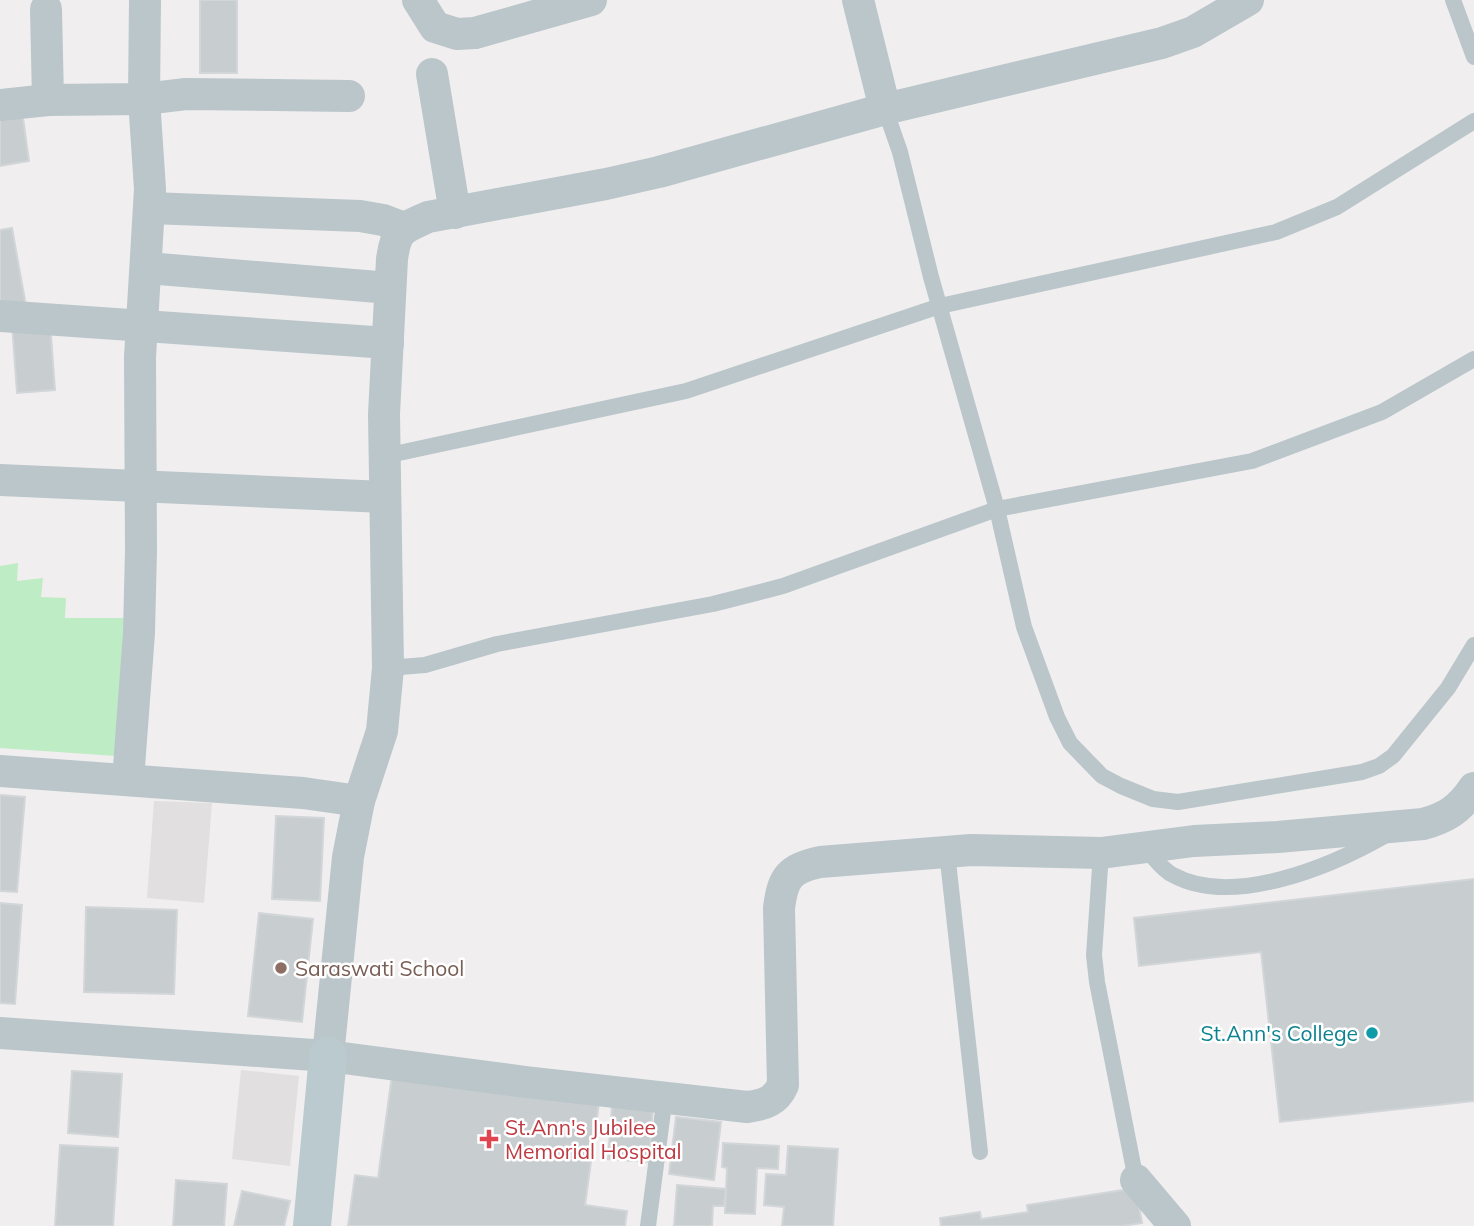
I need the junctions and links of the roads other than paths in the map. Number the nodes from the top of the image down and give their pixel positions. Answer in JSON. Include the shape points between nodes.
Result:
{"nodes":[{"id":1,"x":145,"y":0,"type":"edge"},
{"id":2,"x":418,"y":0,"type":"edge"},
{"id":3,"x":591,"y":0,"type":"edge"},
{"id":4,"x":858,"y":0,"type":"edge"},
{"id":5,"x":1248,"y":0,"type":"edge"},
{"id":6,"x":1453,"y":0,"type":"edge"},
{"id":7,"x":46,"y":9,"type":"dead end"},
{"id":8,"x":1474,"y":57,"type":"edge"},
{"id":9,"x":432,"y":74,"type":"dead end"},
{"id":10,"x":349,"y":96,"type":"dead end"},
{"id":11,"x":144,"y":99,"type":"junction"},
{"id":12,"x":48,"y":100,"type":"junction"},
{"id":13,"x":0,"y":105,"type":"edge"},
{"id":14,"x":885,"y":109,"type":"junction"},
{"id":15,"x":1474,"y":121,"type":"edge"},
{"id":16,"x":150,"y":208,"type":"junction"},
{"id":17,"x":455,"y":213,"type":"junction"},
{"id":18,"x":404,"y":228,"type":"junction"},
{"id":19,"x":147,"y":268,"type":"junction"},
{"id":20,"x":390,"y":288,"type":"junction"},
{"id":21,"x":940,"y":306,"type":"junction"},
{"id":22,"x":0,"y":316,"type":"edge"},
{"id":23,"x":143,"y":325,"type":"junction"},
{"id":24,"x":388,"y":343,"type":"junction"},
{"id":25,"x":1474,"y":359,"type":"edge"},
{"id":26,"x":385,"y":456,"type":"junction"},
{"id":27,"x":0,"y":480,"type":"edge"},
{"id":28,"x":140,"y":487,"type":"junction"},
{"id":29,"x":384,"y":497,"type":"junction"},
{"id":30,"x":997,"y":509,"type":"junction"},
{"id":31,"x":1474,"y":645,"type":"edge"},
{"id":32,"x":387,"y":668,"type":"junction"},
{"id":33,"x":0,"y":771,"type":"edge"},
{"id":34,"x":128,"y":780,"type":"junction"},
{"id":35,"x":1474,"y":788,"type":"edge"},
{"id":36,"x":359,"y":801,"type":"junction"},
{"id":37,"x":1403,"y":825,"type":"junction"},
{"id":38,"x":1146,"y":849,"type":"junction"},
{"id":39,"x":947,"y":852,"type":"junction"},
{"id":40,"x":1101,"y":853,"type":"junction"},
{"id":41,"x":0,"y":1033,"type":"edge"},
{"id":42,"x":328,"y":1056,"type":"junction"},
{"id":43,"x":664,"y":1097,"type":"junction"},
{"id":44,"x":980,"y":1152,"type":"dead end"},
{"id":45,"x":1136,"y":1180,"type":"joint"},
{"id":46,"x":312,"y":1226,"type":"edge"},
{"id":47,"x":648,"y":1226,"type":"edge"},
{"id":48,"x":1175,"y":1226,"type":"edge"}],
"edges":[{"from":1,"to":11,"type":"street"},
{"from":2,"to":3,"type":"street","via":[[435,27],[457,34]]},
{"from":4,"to":14,"type":"street"},
{"from":5,"to":14,"type":"street","via":[[1193,32],[1163,43]]},
{"from":6,"to":8,"type":"lane"},
{"from":7,"to":12,"type":"street"},
{"from":9,"to":17,"type":"street"},
{"from":10,"to":11,"type":"street","via":[[186,94]]},
{"from":11,"to":12,"type":"street"},
{"from":11,"to":16,"type":"street"},
{"from":12,"to":13,"type":"street"},
{"from":14,"to":17,"type":"street","via":[[659,172]]},
{"from":14,"to":21,"type":"lane"},
{"from":15,"to":21,"type":"lane","via":[[1336,207],[1276,232]]},
{"from":16,"to":18,"type":"street","via":[[360,216]]},
{"from":16,"to":19,"type":"street"},
{"from":17,"to":18,"type":"street","via":[[428,217]]},
{"from":18,"to":20,"type":"street","via":[[394,241]]},
{"from":19,"to":20,"type":"street"},
{"from":19,"to":23,"type":"street"},
{"from":20,"to":24,"type":"street"},
{"from":21,"to":26,"type":"lane","via":[[686,391]]},
{"from":21,"to":30,"type":"lane"},
{"from":22,"to":23,"type":"street"},
{"from":23,"to":24,"type":"street"},
{"from":23,"to":28,"type":"street"},
{"from":24,"to":26,"type":"street"},
{"from":25,"to":30,"type":"lane","via":[[1382,412],[1252,461]]},
{"from":26,"to":29,"type":"street"},
{"from":27,"to":28,"type":"street"},
{"from":28,"to":29,"type":"street"},
{"from":28,"to":34,"type":"street","via":[[139,633]]},
{"from":29,"to":32,"type":"street"},
{"from":30,"to":31,"type":"lane","via":[[1033,658],[1063,729],[1077,753],[1102,776],[1139,795],[1178,802],[1379,766],[1393,756],[1448,688]]},
{"from":30,"to":32,"type":"lane","via":[[783,586],[497,644],[425,665]]},
{"from":32,"to":36,"type":"street","via":[[382,732]]},
{"from":33,"to":34,"type":"street"},
{"from":34,"to":36,"type":"street"},
{"from":35,"to":37,"type":"street","via":[[1459,808],[1443,819]]},
{"from":36,"to":42,"type":"street","via":[[348,857]]},
{"from":37,"to":38,"type":"street","via":[[1194,841]]},
{"from":37,"to":38,"type":"lane","via":[[1352,855],[1251,887],[1189,882],[1170,874]]},
{"from":38,"to":40,"type":"street"},
{"from":39,"to":40,"type":"street"},
{"from":39,"to":43,"type":"street","via":[[820,862],[789,874],[779,908],[784,1068],[779,1096],[747,1107]]},
{"from":39,"to":44,"type":"lane"},
{"from":40,"to":45,"type":"lane","via":[[1094,955]]},
{"from":41,"to":42,"type":"street"},
{"from":42,"to":43,"type":"street"},
{"from":42,"to":46,"type":"street"},
{"from":43,"to":47,"type":"lane"},
{"from":45,"to":48,"type":"street"}]}
